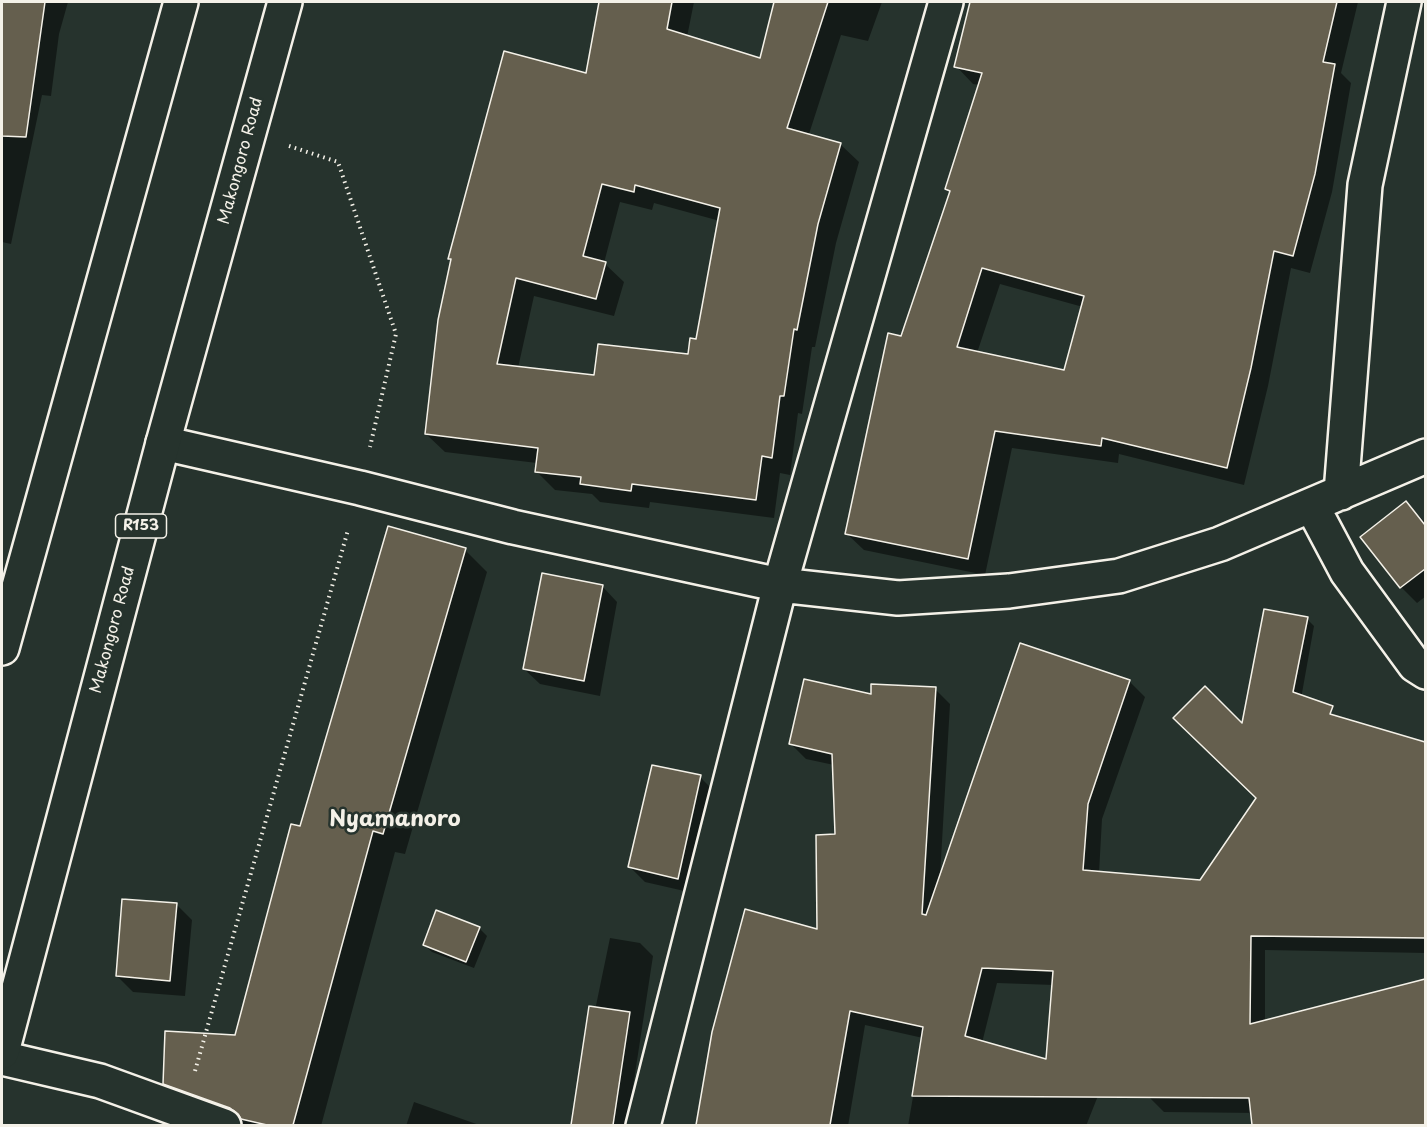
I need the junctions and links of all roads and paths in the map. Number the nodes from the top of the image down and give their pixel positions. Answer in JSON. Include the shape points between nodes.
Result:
{"nodes":[{"id":1,"x":180,"y":2,"type":"edge"},
{"id":2,"x":285,"y":2,"type":"edge"},
{"id":3,"x":946,"y":2,"type":"edge"},
{"id":4,"x":1404,"y":2,"type":"edge"},
{"id":5,"x":248,"y":134,"type":"junction"},
{"id":6,"x":163,"y":443,"type":"junction"},
{"id":7,"x":1425,"y":456,"type":"edge"},
{"id":8,"x":360,"y":488,"type":"junction"},
{"id":9,"x":1326,"y":499,"type":"junction"},
{"id":10,"x":780,"y":585,"type":"junction"},
{"id":11,"x":2,"y":648,"type":"edge"},
{"id":12,"x":1425,"y":672,"type":"edge"},
{"id":13,"x":2,"y":1052,"type":"edge"},
{"id":14,"x":2,"y":1058,"type":"edge"},
{"id":15,"x":184,"y":1111,"type":"junction"},
{"id":16,"x":224,"y":1125,"type":"edge"},
{"id":17,"x":643,"y":1125,"type":"edge"}],
"edges":[{"from":1,"to":11,"type":"street"},
{"from":2,"to":5,"type":"street","name":"Makongoro Road","number":"R153"},
{"from":3,"to":10,"type":"street"},
{"from":4,"to":9,"type":"street","via":[[1365,185]]},
{"from":5,"to":6,"type":"street","name":"Makongoro Road","number":"R153"},
{"from":5,"to":8,"type":"path","via":[[338,162],[396,334]]},
{"from":6,"to":8,"type":"street"},
{"from":6,"to":13,"type":"street","name":"Makongoro Road","number":"R153"},
{"from":7,"to":9,"type":"street"},
{"from":8,"to":10,"type":"street","via":[[513,527]]},
{"from":8,"to":15,"type":"path"},
{"from":9,"to":10,"type":"street","via":[[1220,544],[1119,576],[1009,591],[898,598]]},
{"from":9,"to":12,"type":"street","via":[[1347,572],[1415,665]]},
{"from":10,"to":17,"type":"street"},
{"from":14,"to":15,"type":"street","via":[[100,1081]]},
{"from":15,"to":16,"type":"street"}]}
